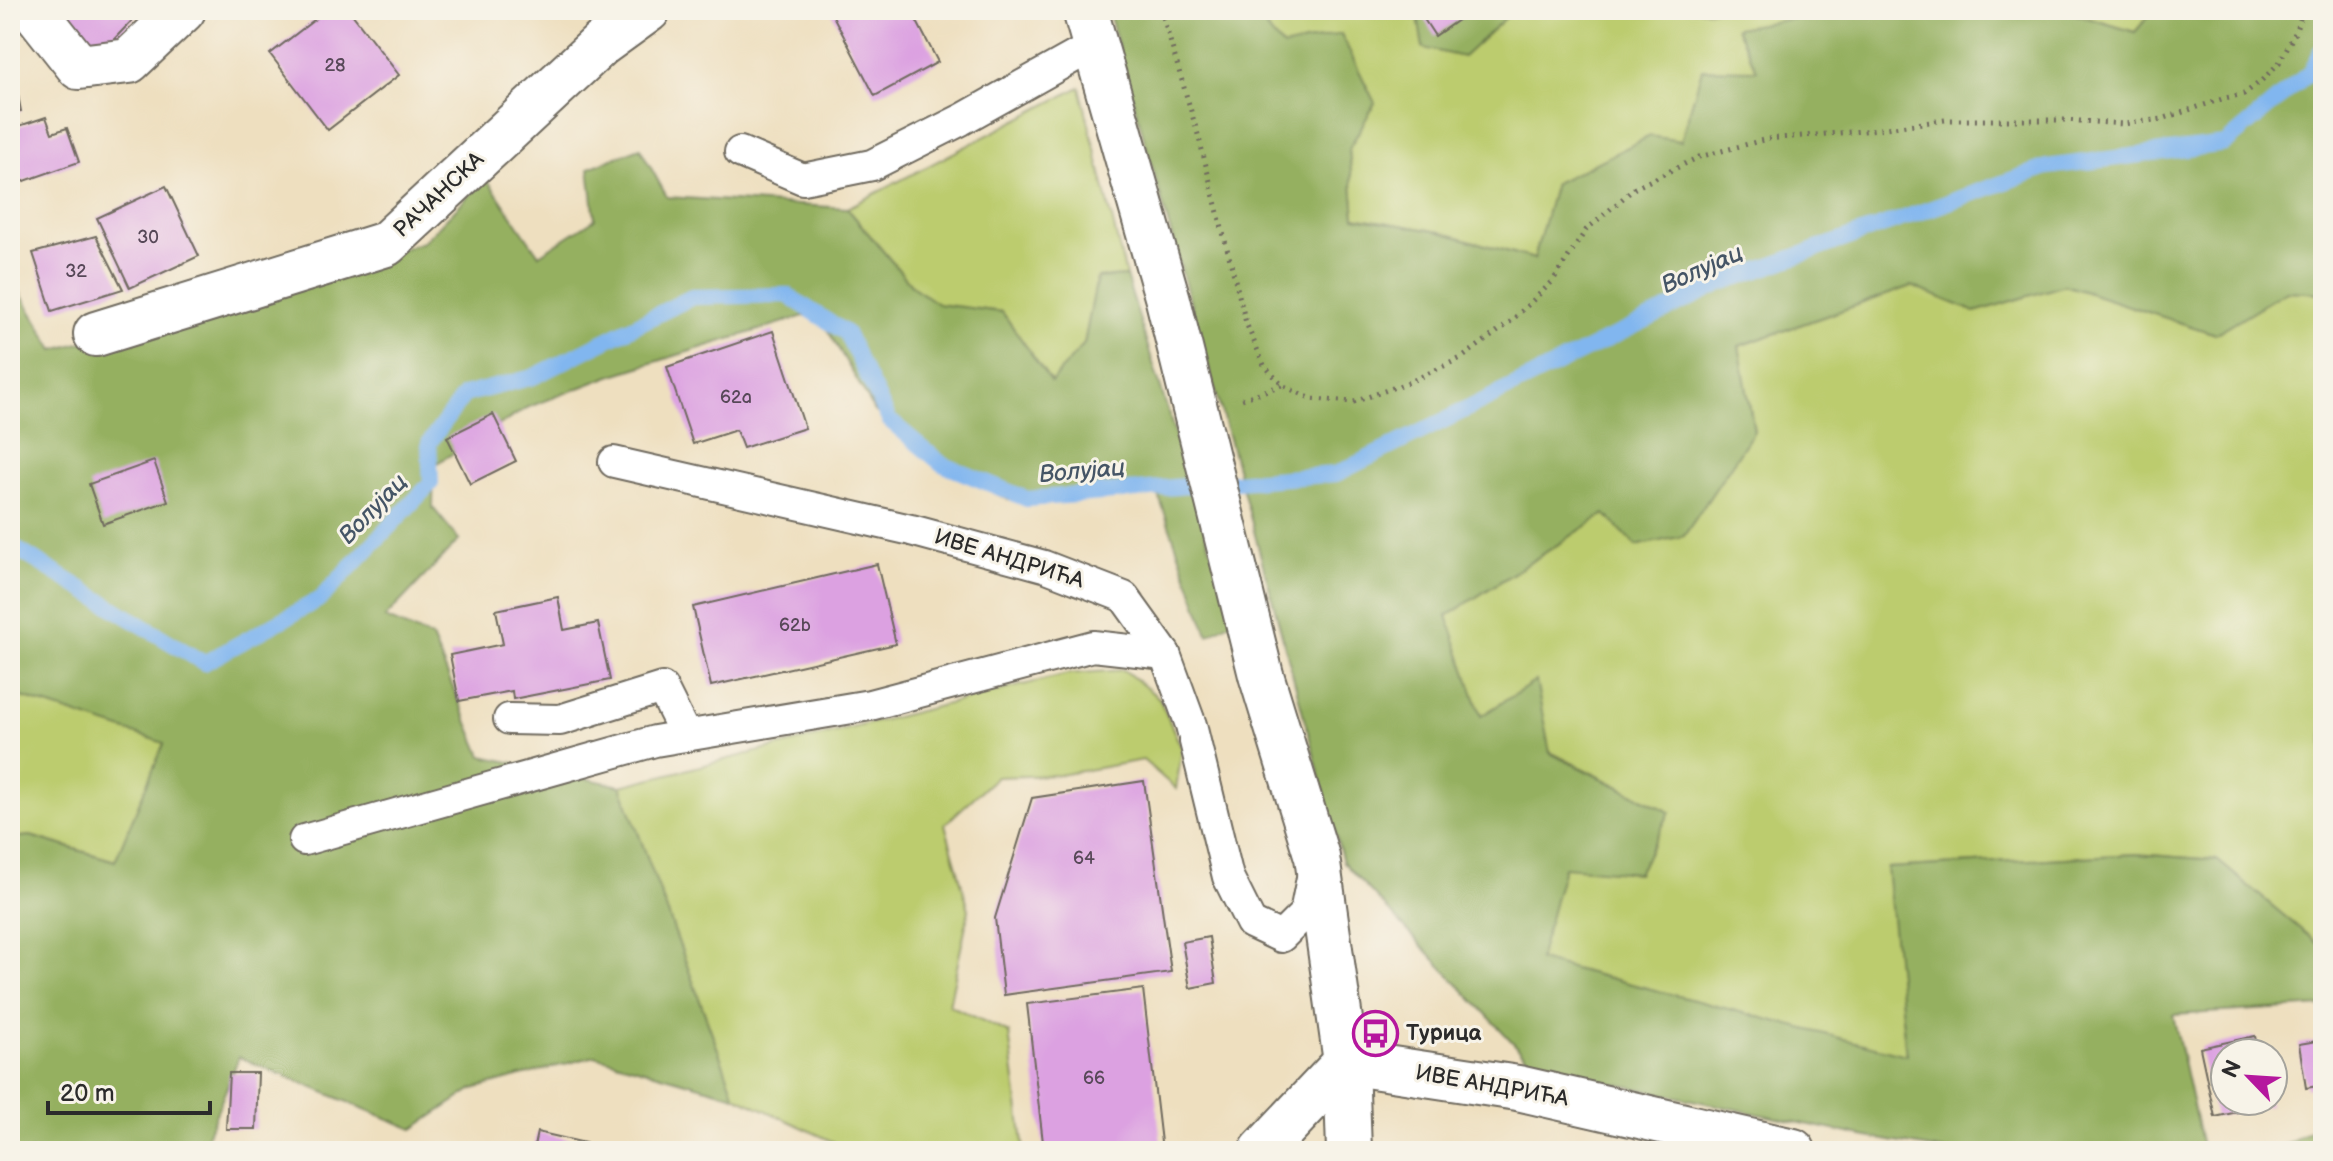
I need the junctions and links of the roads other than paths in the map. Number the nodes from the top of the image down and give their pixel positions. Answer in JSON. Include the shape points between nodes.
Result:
{"nodes":[{"id":1,"x":34,"y":10,"type":"edge"},
{"id":2,"x":183,"y":10,"type":"edge"},
{"id":3,"x":648,"y":10,"type":"edge"},
{"id":4,"x":1090,"y":27,"type":"edge"},
{"id":5,"x":740,"y":152,"type":"dead end"},
{"id":6,"x":96,"y":334,"type":"dead end"},
{"id":7,"x":614,"y":462,"type":"dead end"},
{"id":8,"x":1165,"y":654,"type":"junction"},
{"id":9,"x":509,"y":719,"type":"dead end"},
{"id":10,"x":686,"y":736,"type":"junction"},
{"id":11,"x":304,"y":840,"type":"dead end"},
{"id":12,"x":1317,"y":857,"type":"junction"},
{"id":13,"x":1346,"y":1062,"type":"junction"},
{"id":14,"x":1262,"y":1151,"type":"edge"},
{"id":15,"x":1349,"y":1151,"type":"edge"},
{"id":16,"x":1793,"y":1151,"type":"edge"}],
"edges":[{"from":1,"to":2,"type":"street","via":[[79,67],[129,61]]},
{"from":3,"to":6,"type":"street","name":"РАЧАНСКА","via":[[601,44],[386,244]]},
{"from":4,"to":5,"type":"lane","name":"ИВЕ АНДРИЋА","via":[[961,120],[872,165],[803,179]]},
{"from":4,"to":12,"type":"street","name":"ИВЕ АНДРИЋА","via":[[1168,300],[1261,675]]},
{"from":7,"to":8,"type":"lane","name":"ИВЕ АНДРИЋА","via":[[1044,566],[1124,597]]},
{"from":8,"to":10,"type":"lane","via":[[1093,646],[870,705]]},
{"from":8,"to":12,"type":"lane","name":"ИВЕ АНДРИЋА","via":[[1191,725],[1228,877],[1251,923],[1281,937],[1305,913]]},
{"from":9,"to":10,"type":"lane","via":[[560,720],[662,688]]},
{"from":10,"to":11,"type":"lane"},
{"from":12,"to":13,"type":"street","name":"ИВЕ АНДРИЋА"},
{"from":13,"to":14,"type":"street"},
{"from":13,"to":15,"type":"street"},
{"from":13,"to":16,"type":"street","name":"ИВЕ АНДРИЋА","via":[[1518,1088]]}]}
